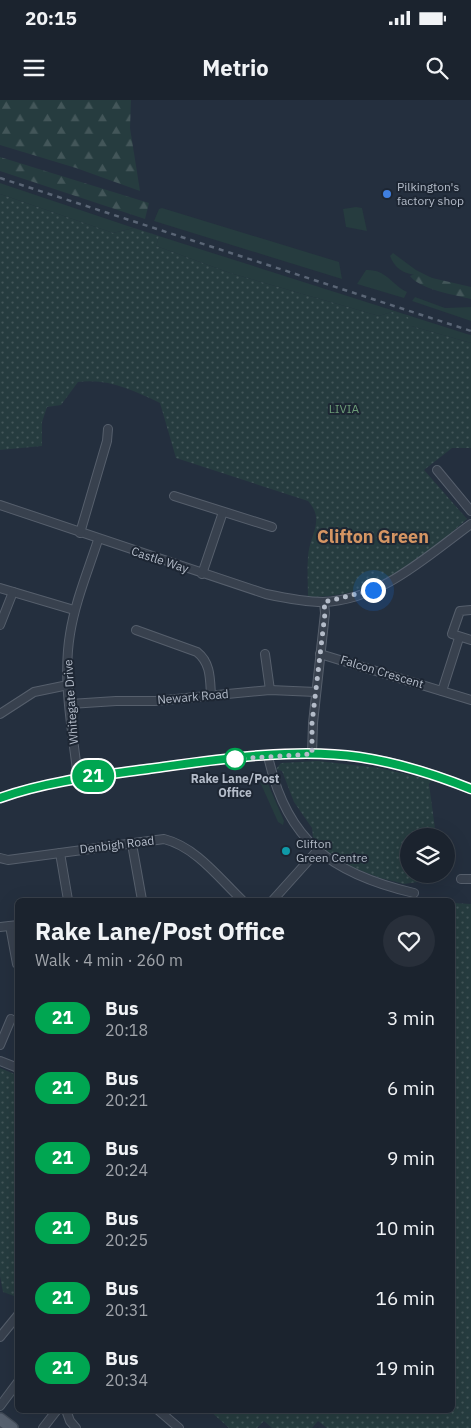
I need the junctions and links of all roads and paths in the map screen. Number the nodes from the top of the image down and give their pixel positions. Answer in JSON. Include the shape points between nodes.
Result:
{"nodes":[{"id":1,"x":108,"y":429,"type":"dead end"},
{"id":2,"x":437,"y":470,"type":"dead end"},
{"id":3,"x":174,"y":496,"type":"dead end"},
{"id":4,"x":0,"y":505,"type":"edge"},
{"id":5,"x":471,"y":510,"type":"edge"},
{"id":6,"x":223,"y":512,"type":"junction"},
{"id":7,"x":471,"y":524,"type":"edge"},
{"id":8,"x":272,"y":527,"type":"dead end"},
{"id":9,"x":80,"y":533,"type":"junction"},
{"id":10,"x":98,"y":540,"type":"junction"},
{"id":11,"x":202,"y":574,"type":"junction"},
{"id":12,"x":0,"y":588,"type":"edge"},
{"id":13,"x":13,"y":592,"type":"junction"},
{"id":14,"x":324,"y":602,"type":"junction"},
{"id":15,"x":74,"y":610,"type":"junction"},
{"id":16,"x":471,"y":610,"type":"edge"},
{"id":17,"x":0,"y":625,"type":"edge"},
{"id":18,"x":136,"y":630,"type":"dead end"},
{"id":19,"x":458,"y":638,"type":"junction"},
{"id":20,"x":471,"y":640,"type":"edge"},
{"id":21,"x":265,"y":654,"type":"dead end"},
{"id":22,"x":320,"y":654,"type":"junction"},
{"id":23,"x":68,"y":685,"type":"junction"},
{"id":24,"x":270,"y":690,"type":"junction"},
{"id":25,"x":442,"y":691,"type":"junction"},
{"id":26,"x":316,"y":692,"type":"junction"},
{"id":27,"x":211,"y":696,"type":"junction"},
{"id":28,"x":471,"y":700,"type":"edge"},
{"id":29,"x":70,"y":704,"type":"junction"},
{"id":30,"x":0,"y":714,"type":"edge"},
{"id":31,"x":312,"y":754,"type":"junction"},
{"id":32,"x":268,"y":756,"type":"junction"},
{"id":33,"x":78,"y":779,"type":"junction"},
{"id":34,"x":471,"y":789,"type":"edge"},
{"id":35,"x":0,"y":798,"type":"edge"},
{"id":36,"x":132,"y":844,"type":"junction"},
{"id":37,"x":317,"y":852,"type":"junction"},
{"id":38,"x":60,"y":853,"type":"junction"},
{"id":39,"x":0,"y":858,"type":"edge"},
{"id":40,"x":461,"y":879,"type":"dead end"},
{"id":41,"x":471,"y":879,"type":"edge"},
{"id":42,"x":414,"y":894,"type":"dead end"},
{"id":43,"x":68,"y":898,"type":"edge"},
{"id":44,"x":142,"y":898,"type":"edge"},
{"id":45,"x":240,"y":898,"type":"edge"},
{"id":46,"x":275,"y":898,"type":"edge"},
{"id":47,"x":14,"y":926,"type":"edge"},
{"id":48,"x":0,"y":927,"type":"edge"},
{"id":49,"x":15,"y":939,"type":"edge"},
{"id":50,"x":11,"y":1019,"type":"dead end"},
{"id":51,"x":0,"y":1045,"type":"edge"},
{"id":52,"x":0,"y":1061,"type":"edge"},
{"id":53,"x":15,"y":1067,"type":"edge"},
{"id":54,"x":15,"y":1319,"type":"edge"},
{"id":55,"x":0,"y":1337,"type":"edge"},
{"id":56,"x":15,"y":1386,"type":"edge"},
{"id":57,"x":0,"y":1406,"type":"edge"},
{"id":58,"x":55,"y":1413,"type":"edge"},
{"id":59,"x":67,"y":1413,"type":"edge"},
{"id":60,"x":162,"y":1413,"type":"edge"},
{"id":61,"x":0,"y":1420,"type":"edge"},
{"id":62,"x":12,"y":1428,"type":"edge"},
{"id":63,"x":43,"y":1428,"type":"edge"},
{"id":64,"x":76,"y":1428,"type":"edge"},
{"id":65,"x":179,"y":1428,"type":"edge"}],
"edges":[{"from":1,"to":9,"type":"street"},
{"from":2,"to":5,"type":"street"},
{"from":3,"to":6,"type":"street"},
{"from":4,"to":9,"type":"street","name":"Castle Way"},
{"from":6,"to":8,"type":"street"},
{"from":6,"to":11,"type":"street"},
{"from":7,"to":14,"type":"street","name":"Castle Way","via":[[404,573],[373,590]]},
{"from":9,"to":10,"type":"street","name":"Castle Way"},
{"from":10,"to":11,"type":"street","name":"Castle Way"},
{"from":10,"to":15,"type":"street","name":"Whitegate Drive"},
{"from":11,"to":14,"type":"street","name":"Castle Way","via":[[266,594]]},
{"from":12,"to":13,"type":"street"},
{"from":13,"to":15,"type":"street"},
{"from":13,"to":17,"type":"street"},
{"from":14,"to":22,"type":"street"},
{"from":15,"to":23,"type":"street","name":"Whitegate Drive","via":[[69,635]]},
{"from":16,"to":19,"type":"street","via":[[460,611],[452,634]]},
{"from":18,"to":27,"type":"street","via":[[203,657],[207,663]]},
{"from":19,"to":20,"type":"street"},
{"from":19,"to":25,"type":"street"},
{"from":21,"to":24,"type":"street"},
{"from":22,"to":25,"type":"street","name":"Falcon Crescent"},
{"from":22,"to":26,"type":"street"},
{"from":23,"to":29,"type":"street","name":"Whitegate Drive"},
{"from":23,"to":30,"type":"street","via":[[34,692]]},
{"from":24,"to":26,"type":"street","name":"Newark Road"},
{"from":24,"to":27,"type":"street","name":"Newark Road"},
{"from":25,"to":28,"type":"street","name":"Falcon Crescent"},
{"from":26,"to":31,"type":"street"},
{"from":27,"to":29,"type":"street","name":"Newark Road"},
{"from":29,"to":33,"type":"street","name":"Whitegate Drive"},
{"from":31,"to":32,"type":"street"},
{"from":31,"to":34,"type":"street","via":[[357,756],[402,765]]},
{"from":32,"to":33,"type":"street"},
{"from":32,"to":37,"type":"street","via":[[275,785],[289,816]]},
{"from":33,"to":35,"type":"street","via":[[29,788]]},
{"from":36,"to":38,"type":"street","name":"Denbigh Road"},
{"from":36,"to":44,"type":"street"},
{"from":36,"to":45,"type":"street","name":"Denbigh Road","via":[[164,839],[177,843],[189,850]]},
{"from":37,"to":42,"type":"street","via":[[356,875]]},
{"from":37,"to":46,"type":"street"},
{"from":38,"to":39,"type":"street","name":"Denbigh Road","via":[[8,860]]},
{"from":38,"to":43,"type":"street"},
{"from":40,"to":41,"type":"street"},
{"from":47,"to":48,"type":"street"},
{"from":47,"to":49,"type":"street"},
{"from":50,"to":51,"type":"street"},
{"from":52,"to":53,"type":"street"},
{"from":54,"to":55,"type":"street"},
{"from":56,"to":57,"type":"street"},
{"from":58,"to":63,"type":"street"},
{"from":59,"to":64,"type":"street"},
{"from":60,"to":65,"type":"street"},
{"from":61,"to":62,"type":"main road"}]}
